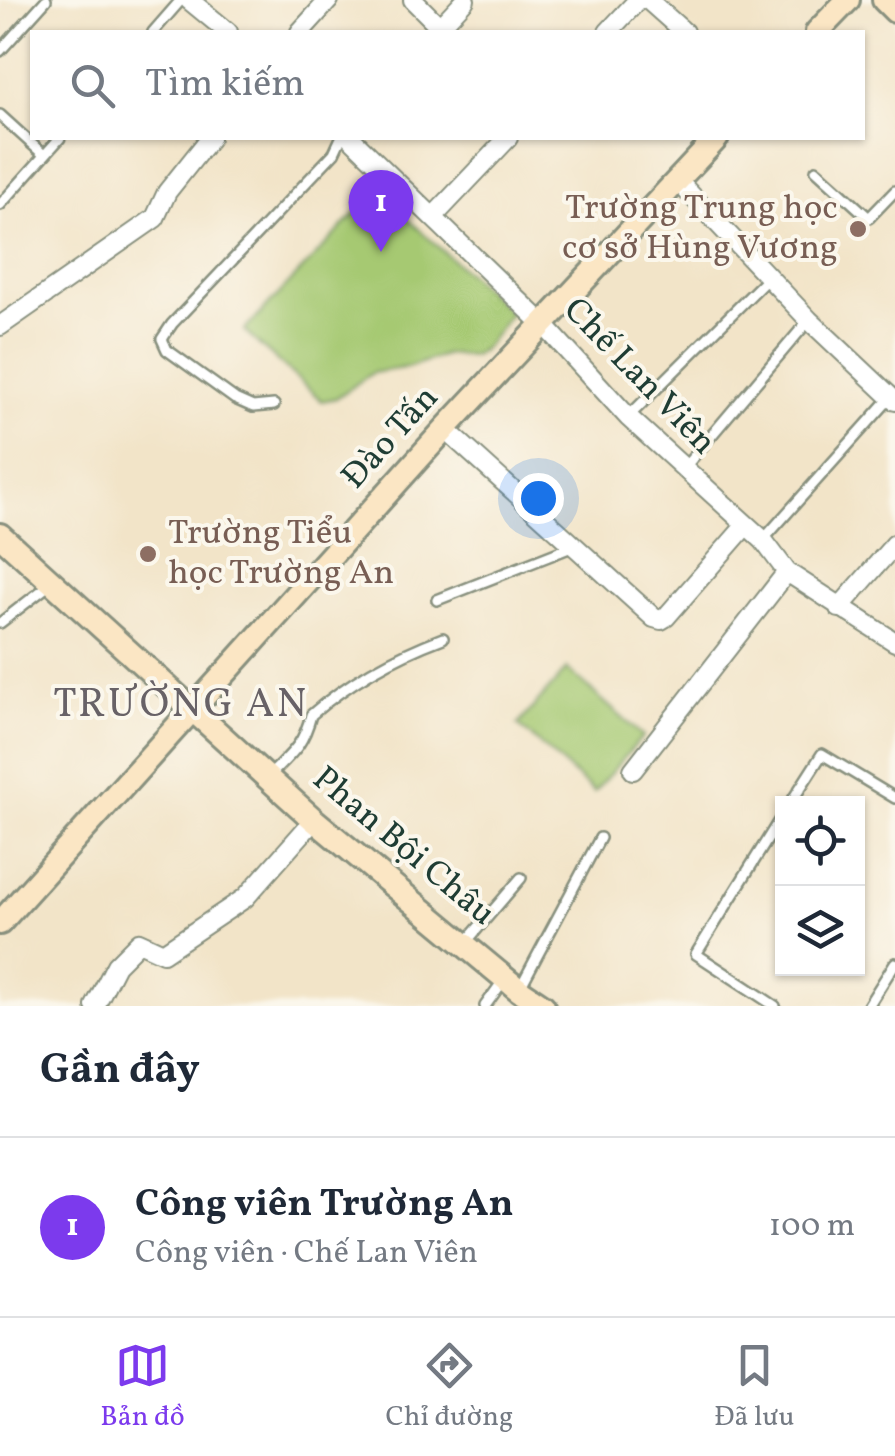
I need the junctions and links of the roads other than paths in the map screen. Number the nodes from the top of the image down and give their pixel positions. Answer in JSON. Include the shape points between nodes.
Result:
{"nodes":[{"id":1,"x":46,"y":0,"type":"edge"},
{"id":2,"x":181,"y":0,"type":"edge"},
{"id":3,"x":190,"y":0,"type":"edge"},
{"id":4,"x":330,"y":0,"type":"edge"},
{"id":5,"x":413,"y":0,"type":"edge"},
{"id":6,"x":465,"y":0,"type":"edge"},
{"id":7,"x":638,"y":0,"type":"edge"},
{"id":8,"x":648,"y":0,"type":"edge"},
{"id":9,"x":848,"y":0,"type":"edge"},
{"id":10,"x":884,"y":0,"type":"edge"},
{"id":11,"x":895,"y":11,"type":"edge"},
{"id":12,"x":154,"y":30,"type":"edge"},
{"id":13,"x":226,"y":30,"type":"edge"},
{"id":14,"x":302,"y":30,"type":"edge"},
{"id":15,"x":437,"y":30,"type":"edge"},
{"id":16,"x":610,"y":30,"type":"edge"},
{"id":17,"x":682,"y":30,"type":"edge"},
{"id":18,"x":819,"y":30,"type":"edge"},
{"id":19,"x":0,"y":51,"type":"edge"},
{"id":20,"x":0,"y":115,"type":"edge"},
{"id":21,"x":58,"y":140,"type":"edge"},
{"id":22,"x":208,"y":140,"type":"edge"},
{"id":23,"x":340,"y":140,"type":"edge"},
{"id":24,"x":353,"y":140,"type":"edge"},
{"id":25,"x":506,"y":140,"type":"edge"},
{"id":26,"x":716,"y":140,"type":"edge"},
{"id":27,"x":44,"y":155,"type":"junction"},
{"id":28,"x":816,"y":170,"type":"dead end"},
{"id":29,"x":677,"y":180,"type":"junction"},
{"id":30,"x":895,"y":191,"type":"edge"},
{"id":31,"x":0,"y":205,"type":"edge"},
{"id":32,"x":433,"y":217,"type":"junction"},
{"id":33,"x":768,"y":278,"type":"junction"},
{"id":34,"x":809,"y":320,"type":"junction"},
{"id":35,"x":543,"y":324,"type":"junction"},
{"id":36,"x":0,"y":325,"type":"edge"},
{"id":37,"x":893,"y":399,"type":"edge"},
{"id":38,"x":274,"y":405,"type":"dead end"},
{"id":39,"x":628,"y":417,"type":"junction"},
{"id":40,"x":445,"y":430,"type":"junction"},
{"id":41,"x":682,"y":470,"type":"junction"},
{"id":42,"x":746,"y":525,"type":"junction"},
{"id":43,"x":0,"y":535,"type":"edge"},
{"id":44,"x":762,"y":540,"type":"junction"},
{"id":45,"x":895,"y":544,"type":"edge"},
{"id":46,"x":574,"y":546,"type":"junction"},
{"id":47,"x":787,"y":572,"type":"junction"},
{"id":48,"x":53,"y":581,"type":"junction"},
{"id":49,"x":437,"y":600,"type":"dead end"},
{"id":50,"x":839,"y":608,"type":"junction"},
{"id":51,"x":0,"y":623,"type":"edge"},
{"id":52,"x":444,"y":638,"type":"dead end"},
{"id":53,"x":895,"y":642,"type":"edge"},
{"id":54,"x":193,"y":709,"type":"junction"},
{"id":55,"x":634,"y":770,"type":"dead end"},
{"id":56,"x":268,"y":778,"type":"junction"},
{"id":57,"x":795,"y":796,"type":"edge"},
{"id":58,"x":895,"y":798,"type":"edge"},
{"id":59,"x":314,"y":820,"type":"junction"},
{"id":60,"x":775,"y":827,"type":"edge"},
{"id":61,"x":600,"y":838,"type":"dead end"},
{"id":62,"x":522,"y":878,"type":"dead end"},
{"id":63,"x":0,"y":923,"type":"edge"},
{"id":64,"x":464,"y":944,"type":"junction"},
{"id":65,"x":895,"y":962,"type":"edge"},
{"id":66,"x":512,"y":984,"type":"junction"},
{"id":67,"x":95,"y":1006,"type":"edge"},
{"id":68,"x":486,"y":1006,"type":"edge"},
{"id":69,"x":543,"y":1006,"type":"edge"},
{"id":70,"x":774,"y":1006,"type":"edge"},
{"id":71,"x":868,"y":1006,"type":"edge"}],
"edges":[{"from":1,"to":19,"type":"lane"},
{"from":2,"to":12,"type":"lane"},
{"from":3,"to":13,"type":"street"},
{"from":4,"to":14,"type":"street"},
{"from":5,"to":15,"type":"street"},
{"from":6,"to":15,"type":"street"},
{"from":7,"to":16,"type":"street"},
{"from":8,"to":17,"type":"street"},
{"from":9,"to":18,"type":"street"},
{"from":10,"to":11,"type":"street"},
{"from":20,"to":27,"type":"lane"},
{"from":21,"to":27,"type":"lane"},
{"from":22,"to":36,"type":"street","via":[[155,218]]},
{"from":23,"to":38,"type":"lane","via":[[162,339],[167,350],[235,399],[253,407]]},
{"from":24,"to":32,"type":"street","name":"Chế Lan Viên"},
{"from":25,"to":32,"type":"street"},
{"from":26,"to":29,"type":"street","name":"Đào Tấn"},
{"from":27,"to":31,"type":"lane"},
{"from":28,"to":30,"type":"lane","via":[[870,218]]},
{"from":29,"to":33,"type":"street"},
{"from":29,"to":35,"type":"street","name":"Đào Tấn"},
{"from":32,"to":35,"type":"street","name":"Chế Lan Viên"},
{"from":33,"to":34,"type":"street"},
{"from":33,"to":39,"type":"lane"},
{"from":34,"to":37,"type":"street"},
{"from":34,"to":41,"type":"lane"},
{"from":35,"to":39,"type":"street","name":"Chế Lan Viên"},
{"from":35,"to":40,"type":"street","name":"Đào Tấn"},
{"from":37,"to":44,"type":"lane"},
{"from":39,"to":41,"type":"street","name":"Chế Lan Viên"},
{"from":40,"to":46,"type":"street"},
{"from":40,"to":54,"type":"street","name":"Đào Tấn"},
{"from":41,"to":42,"type":"street","name":"Chế Lan Viên"},
{"from":42,"to":44,"type":"street","name":"Chế Lan Viên"},
{"from":42,"to":46,"type":"street","via":[[660,620]]},
{"from":43,"to":48,"type":"street","name":"Phan Bội Châu"},
{"from":44,"to":47,"type":"street","name":"Chế Lan Viên"},
{"from":45,"to":50,"type":"street"},
{"from":46,"to":49,"type":"lane"},
{"from":47,"to":50,"type":"street","name":"Chế Lan Viên"},
{"from":47,"to":55,"type":"street"},
{"from":48,"to":51,"type":"lane"},
{"from":48,"to":54,"type":"street","name":"Phan Bội Châu"},
{"from":50,"to":53,"type":"street","name":"Chế Lan Viên"},
{"from":52,"to":56,"type":"lane","via":[[378,667],[322,705],[301,744]]},
{"from":54,"to":56,"type":"street","name":"Phan Bội Châu"},
{"from":54,"to":63,"type":"street","name":"Đào Tấn"},
{"from":56,"to":59,"type":"street","name":"Phan Bội Châu"},
{"from":57,"to":58,"type":"lane","via":[[822,754]]},
{"from":59,"to":64,"type":"street","name":"Phan Bội Châu"},
{"from":59,"to":67,"type":"street","via":[[245,898],[163,952],[139,942],[116,966]]},
{"from":60,"to":70,"type":"lane","via":[[696,954]]},
{"from":61,"to":66,"type":"lane"},
{"from":62,"to":64,"type":"lane"},
{"from":64,"to":66,"type":"street","name":"Phan Bội Châu"},
{"from":65,"to":71,"type":"lane"},
{"from":66,"to":68,"type":"lane"},
{"from":66,"to":69,"type":"street","name":"Phan Bội Châu"}]}
